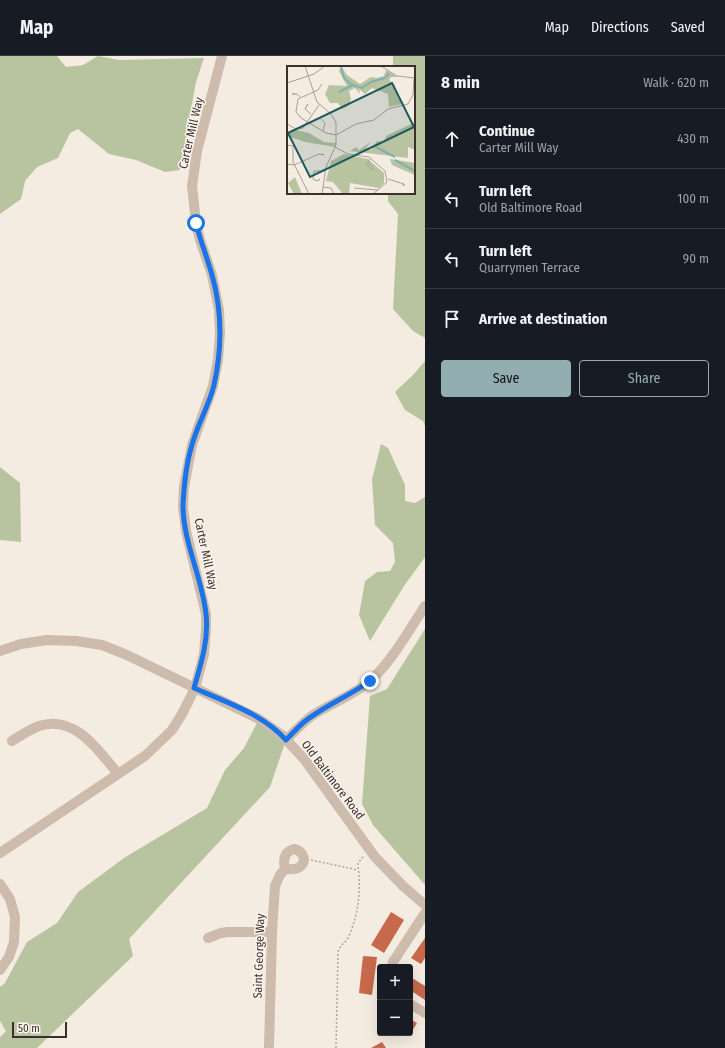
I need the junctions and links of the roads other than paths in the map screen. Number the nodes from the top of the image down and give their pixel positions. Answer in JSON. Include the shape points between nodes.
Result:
{"nodes":[{"id":1,"x":222,"y":56,"type":"edge"},
{"id":2,"x":425,"y":606,"type":"edge"},
{"id":3,"x":0,"y":651,"type":"edge"},
{"id":4,"x":194,"y":688,"type":"junction"},
{"id":5,"x":286,"y":740,"type":"junction"},
{"id":6,"x":12,"y":741,"type":"dead end"},
{"id":7,"x":118,"y":774,"type":"junction"},
{"id":8,"x":0,"y":852,"type":"edge"},
{"id":9,"x":285,"y":868,"type":"junction"},
{"id":10,"x":0,"y":884,"type":"edge"},
{"id":11,"x":425,"y":905,"type":"edge"},
{"id":12,"x":425,"y":913,"type":"edge"},
{"id":13,"x":272,"y":932,"type":"junction"},
{"id":14,"x":208,"y":938,"type":"dead end"},
{"id":15,"x":393,"y":964,"type":"edge"},
{"id":16,"x":0,"y":970,"type":"edge"},
{"id":17,"x":413,"y":1006,"type":"edge"},
{"id":18,"x":425,"y":1013,"type":"edge"},
{"id":19,"x":269,"y":1048,"type":"edge"}],
"edges":[{"from":1,"to":4,"type":"street","name":"Carter Mill Way","via":[[197,151],[192,186],[196,223],[212,275],[219,310],[220,333],[213,386],[192,445],[184,487],[186,531],[206,614],[204,654]]},
{"from":2,"to":5,"type":"street","via":[[384,667],[370,681],[314,715]]},
{"from":3,"to":4,"type":"street","name":"Old Baltimore Road","via":[[21,644],[47,640],[102,645],[127,654]]},
{"from":4,"to":5,"type":"street","name":"Old Baltimore Road","via":[[259,719]]},
{"from":4,"to":7,"type":"street","name":"Carter Mill Way","via":[[172,730],[145,756]]},
{"from":5,"to":11,"type":"street","name":"Old Baltimore Road","via":[[304,760],[370,850],[403,886]]},
{"from":6,"to":7,"type":"street","via":[[41,726],[64,726],[89,739]]},
{"from":7,"to":8,"type":"street","name":"Carter Mill Way"},
{"from":9,"to":9,"type":"street","name":"Saint George Way","via":[[286,854],[294,849],[300,851],[304,860],[298,868]]},
{"from":9,"to":13,"type":"street","name":"Saint George Way","via":[[275,886]]},
{"from":10,"to":16,"type":"street","via":[[10,899],[15,917],[14,942]]},
{"from":12,"to":15,"type":"street"},
{"from":13,"to":14,"type":"street","via":[[228,932]]},
{"from":13,"to":19,"type":"street","name":"Saint George Way"},
{"from":17,"to":18,"type":"street"}]}
